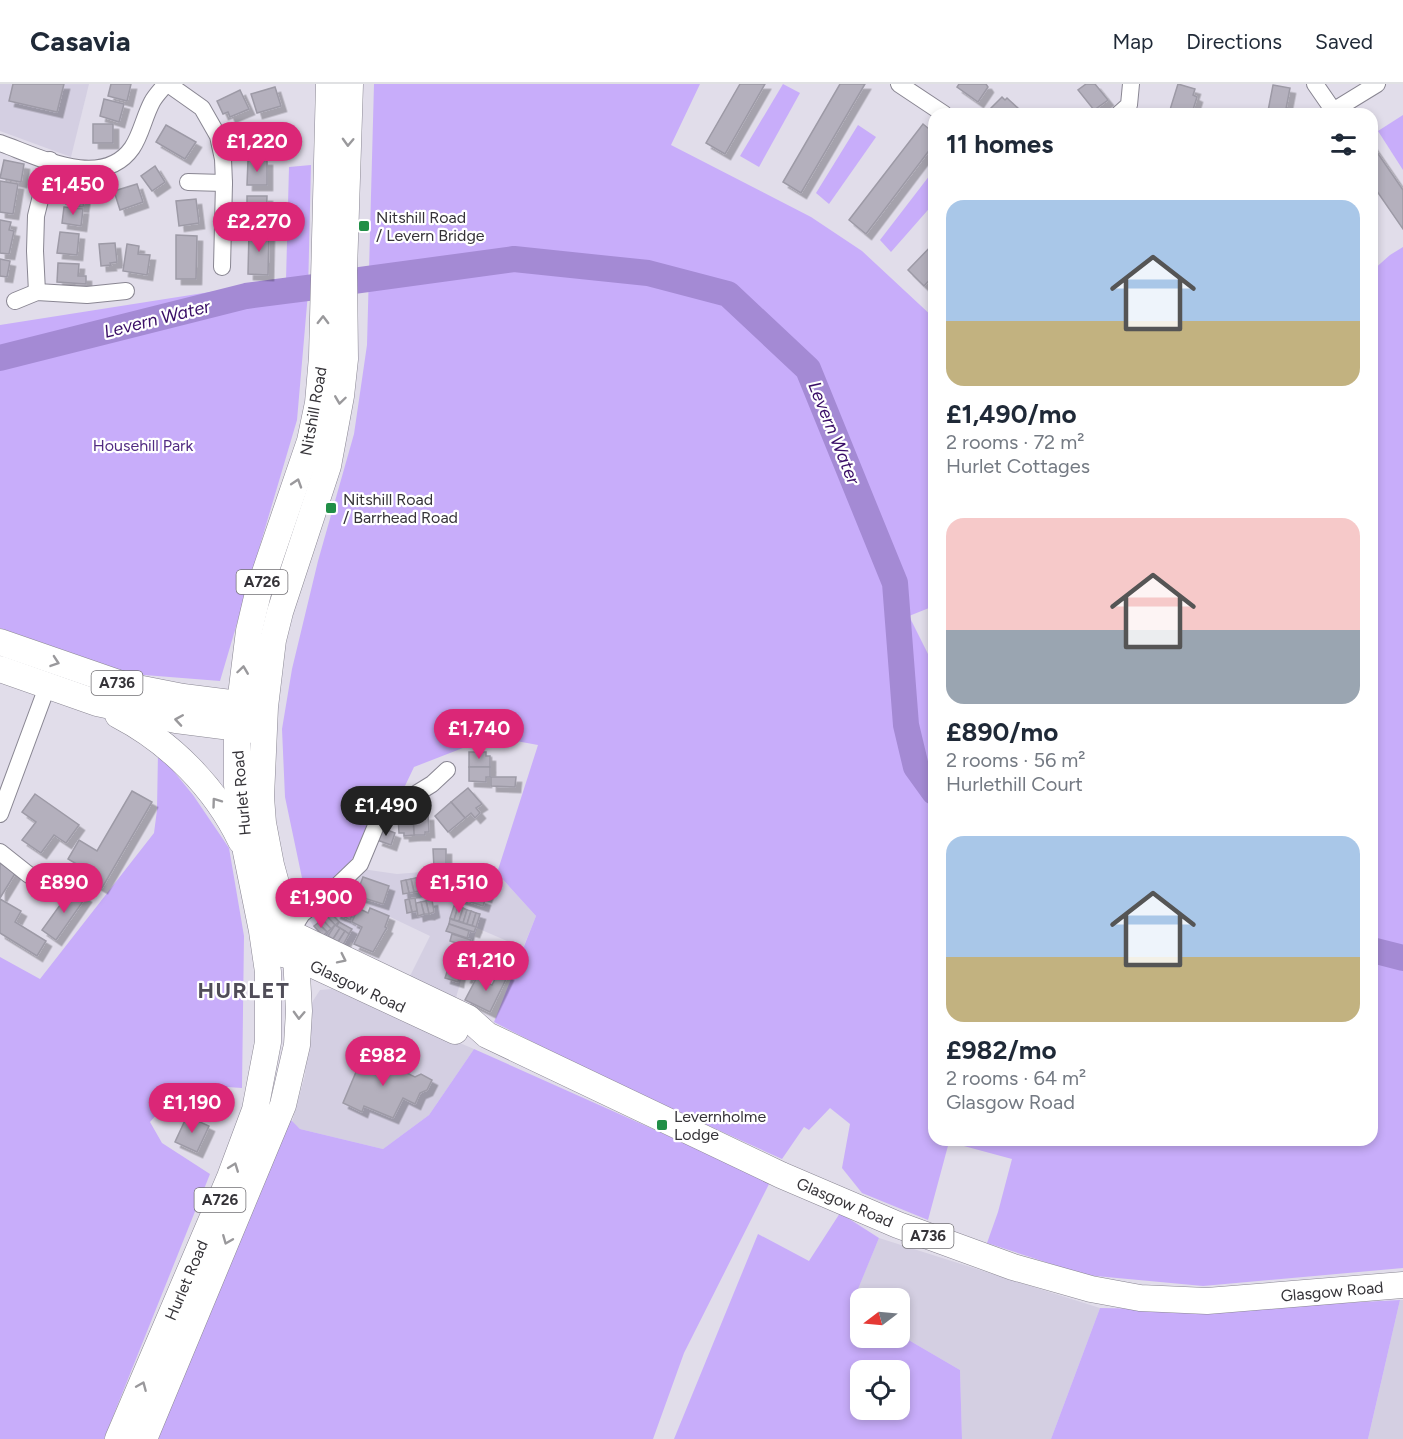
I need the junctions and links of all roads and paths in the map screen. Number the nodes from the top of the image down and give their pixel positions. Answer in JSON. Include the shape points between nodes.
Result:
{"nodes":[{"id":1,"x":167,"y":84,"type":"edge"},
{"id":2,"x":329,"y":84,"type":"edge"},
{"id":3,"x":350,"y":84,"type":"edge"},
{"id":4,"x":899,"y":84,"type":"edge"},
{"id":5,"x":1131,"y":84,"type":"edge"},
{"id":6,"x":1315,"y":84,"type":"edge"},
{"id":7,"x":1377,"y":84,"type":"edge"},
{"id":8,"x":935,"y":108,"type":"edge"},
{"id":9,"x":1126,"y":108,"type":"edge"},
{"id":10,"x":1328,"y":108,"type":"edge"},
{"id":11,"x":1337,"y":108,"type":"edge"},
{"id":12,"x":0,"y":143,"type":"edge"},
{"id":13,"x":50,"y":160,"type":"junction"},
{"id":14,"x":188,"y":182,"type":"dead end"},
{"id":15,"x":224,"y":183,"type":"junction"},
{"id":16,"x":222,"y":267,"type":"dead end"},
{"id":17,"x":126,"y":291,"type":"dead end"},
{"id":18,"x":37,"y":292,"type":"junction"},
{"id":19,"x":15,"y":301,"type":"dead end"},
{"id":20,"x":334,"y":358,"type":"junction"},
{"id":21,"x":0,"y":642,"type":"edge"},
{"id":22,"x":0,"y":669,"type":"edge"},
{"id":23,"x":47,"y":687,"type":"junction"},
{"id":24,"x":128,"y":698,"type":"junction"},
{"id":25,"x":97,"y":703,"type":"junction"},
{"id":26,"x":238,"y":716,"type":"junction"},
{"id":27,"x":264,"y":719,"type":"junction"},
{"id":28,"x":447,"y":770,"type":"dead end"},
{"id":29,"x":0,"y":814,"type":"edge"},
{"id":30,"x":0,"y":852,"type":"edge"},
{"id":31,"x":246,"y":852,"type":"junction"},
{"id":32,"x":29,"y":875,"type":"dead end"},
{"id":33,"x":264,"y":940,"type":"junction"},
{"id":34,"x":293,"y":945,"type":"junction"},
{"id":35,"x":1403,"y":1285,"type":"edge"},
{"id":36,"x":117,"y":1439,"type":"edge"},
{"id":37,"x":144,"y":1439,"type":"edge"}],
"edges":[{"from":1,"to":13,"type":"street","via":[[152,101],[131,149],[122,158],[95,170]]},
{"from":1,"to":15,"type":"street","via":[[202,108],[218,136]]},
{"from":20,"to":2,"type":"main road","name":"Nitshill Road","number":"A726","one_way":true},
{"from":3,"to":20,"type":"main road","name":"Nitshill Road","number":"A726","one_way":true},
{"from":4,"to":8,"type":"street"},
{"from":5,"to":9,"type":"street"},
{"from":6,"to":10,"type":"street"},
{"from":7,"to":11,"type":"street"},
{"from":12,"to":13,"type":"street"},
{"from":13,"to":18,"type":"street","via":[[36,216]]},
{"from":14,"to":15,"type":"street"},
{"from":15,"to":16,"type":"street"},
{"from":17,"to":18,"type":"street","via":[[87,295]]},
{"from":18,"to":19,"type":"street"},
{"from":26,"to":20,"type":"main road","name":"Nitshill Road","number":"A726","one_way":true,"via":[[258,593]]},
{"from":20,"to":27,"type":"main road","name":"Nitshill Road","number":"A726","one_way":true,"via":[[336,432],[280,612]]},
{"from":21,"to":24,"type":"main road","number":"A736","one_way":true},
{"from":22,"to":23,"type":"main road","number":"A736"},
{"from":23,"to":25,"type":"main road","number":"A736"},
{"from":23,"to":29,"type":"street"},
{"from":24,"to":25,"type":"main road","number":"A736"},
{"from":24,"to":26,"type":"main road","number":"A736","via":[[183,697]]},
{"from":31,"to":25,"type":"main road","number":"A736","one_way":true,"via":[[216,800],[186,765],[165,744]]},
{"from":26,"to":27,"type":"main road"},
{"from":26,"to":31,"type":"main road","name":"Hurlet Road","number":"A726","via":[[237,785]]},
{"from":27,"to":34,"type":"main road","name":"Hurlet Road","number":"A726","via":[[263,823]]},
{"from":28,"to":34,"type":"street","via":[[432,784],[380,816],[360,864],[302,914]]},
{"from":30,"to":32,"type":"street"},
{"from":31,"to":33,"type":"main road","name":"Hurlet Road","number":"A726"},
{"from":33,"to":34,"type":"main road"},
{"from":36,"to":33,"type":"main road","name":"Hurlet Road","number":"A726","one_way":true,"via":[[255,1110],[268,1042]]},
{"from":34,"to":35,"type":"main road","name":"Glasgow Road","number":"A736","via":[[468,1018],[487,1035],[781,1175],[898,1225],[1012,1267],[1140,1298],[1207,1302]]},
{"from":34,"to":37,"type":"main road","name":"Hurlet Road","number":"A726","one_way":true,"via":[[299,1011],[297,1045],[283,1105]]}]}
